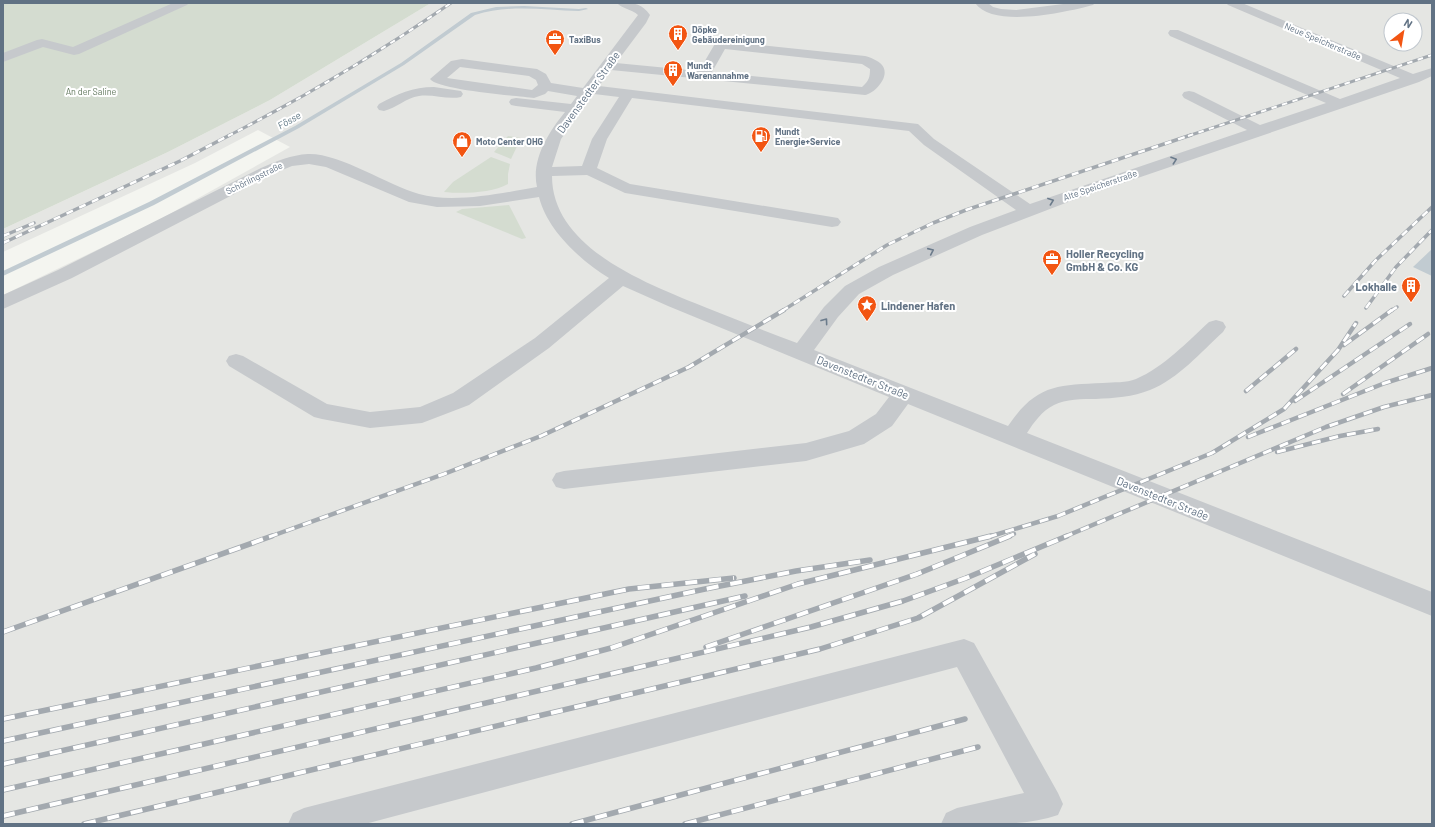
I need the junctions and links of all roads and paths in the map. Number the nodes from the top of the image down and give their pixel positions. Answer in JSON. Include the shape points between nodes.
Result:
{"nodes":[{"id":1,"x":183,"y":3,"type":"edge"},
{"id":2,"x":623,"y":3,"type":"edge"},
{"id":3,"x":981,"y":3,"type":"edge"},
{"id":4,"x":1089,"y":3,"type":"edge"},
{"id":5,"x":1232,"y":3,"type":"edge"},
{"id":6,"x":653,"y":4,"type":"edge"},
{"id":7,"x":637,"y":8,"type":"junction"},
{"id":8,"x":1174,"y":33,"type":"dead end"},
{"id":9,"x":3,"y":58,"type":"edge"},
{"id":10,"x":607,"y":66,"type":"junction"},
{"id":11,"x":1432,"y":72,"type":"edge"},
{"id":12,"x":703,"y":76,"type":"junction"},
{"id":13,"x":1414,"y":79,"type":"junction"},
{"id":14,"x":545,"y":86,"type":"junction"},
{"id":15,"x":588,"y":91,"type":"junction"},
{"id":16,"x":628,"y":93,"type":"junction"},
{"id":17,"x":1189,"y":95,"type":"dead end"},
{"id":18,"x":1340,"y":104,"type":"junction"},
{"id":19,"x":384,"y":107,"type":"dead end"},
{"id":20,"x":575,"y":109,"type":"junction"},
{"id":21,"x":1260,"y":131,"type":"junction"},
{"id":22,"x":588,"y":170,"type":"junction"},
{"id":23,"x":545,"y":181,"type":"junction"},
{"id":24,"x":1027,"y":210,"type":"junction"},
{"id":25,"x":832,"y":222,"type":"dead end"},
{"id":26,"x":622,"y":277,"type":"junction"},
{"id":27,"x":3,"y":303,"type":"edge"},
{"id":28,"x":1216,"y":327,"type":"dead end"},
{"id":29,"x":801,"y":353,"type":"junction"},
{"id":30,"x":236,"y":360,"type":"dead end"},
{"id":31,"x":903,"y":394,"type":"junction"},
{"id":32,"x":1012,"y":437,"type":"junction"},
{"id":33,"x":564,"y":480,"type":"dead end"},
{"id":34,"x":1432,"y":604,"type":"edge"},
{"id":35,"x":304,"y":824,"type":"edge"},
{"id":36,"x":957,"y":824,"type":"edge"}],
"edges":[{"from":1,"to":9,"type":"street","via":[[74,51],[42,43]]},
{"from":2,"to":7,"type":"street"},
{"from":3,"to":4,"type":"street","via":[[994,11],[1020,15]]},
{"from":5,"to":13,"type":"street","name":"Neue Speicherstraße"},
{"from":6,"to":7,"type":"street"},
{"from":7,"to":10,"type":"street","name":"Davenstedter Straße","via":[[644,15],[642,20]]},
{"from":8,"to":18,"type":"street"},
{"from":10,"to":12,"type":"street"},
{"from":10,"to":15,"type":"street","name":"Davenstedter Straße"},
{"from":11,"to":13,"type":"street","name":"Alte Speicherstraße"},
{"from":12,"to":12,"type":"street","via":[[865,91],[874,85],[877,67],[865,60],[721,45]]},
{"from":13,"to":18,"type":"street","name":"Alte Speicherstraße"},
{"from":14,"to":14,"type":"street","via":[[545,82],[532,72],[462,63],[456,64],[437,79],[446,83],[534,94]]},
{"from":14,"to":15,"type":"street"},
{"from":15,"to":16,"type":"street"},
{"from":15,"to":20,"type":"street","name":"Davenstedter Straße"},
{"from":16,"to":22,"type":"street","via":[[598,138]]},
{"from":16,"to":24,"type":"street","via":[[913,127],[929,142]]},
{"from":17,"to":21,"type":"street"},
{"from":18,"to":21,"type":"street","name":"Alte Speicherstraße"},
{"from":19,"to":20,"type":"street","via":[[412,92],[426,90]]},
{"from":20,"to":23,"type":"street","name":"Davenstedter Straße","via":[[560,128],[550,147]]},
{"from":24,"to":21,"type":"street","name":"Alte Speicherstraße","one_way":true},
{"from":22,"to":23,"type":"street","name":"Schörlingstraße"},
{"from":22,"to":25,"type":"street","via":[[625,188]]},
{"from":23,"to":26,"type":"street","name":"Davenstedter Straße","via":[[548,203],[556,220],[579,248]]},
{"from":23,"to":27,"type":"street","name":"Schörlingstraße","via":[[480,201],[437,202],[415,198],[330,163],[309,159],[288,162]]},
{"from":29,"to":24,"type":"street","name":"Alte Speicherstraße","one_way":true,"via":[[831,312],[852,290],[886,271]]},
{"from":26,"to":29,"type":"street","name":"Davenstedter Straße","via":[[649,291]]},
{"from":26,"to":30,"type":"street","via":[[542,343],[461,399],[422,415],[370,420],[322,411]]},
{"from":28,"to":32,"type":"street","via":[[1161,375],[1141,385],[1115,391],[1054,395],[1036,406]]},
{"from":29,"to":31,"type":"street","name":"Davenstedter Straße"},
{"from":31,"to":32,"type":"street","name":"Davenstedter Straße"},
{"from":31,"to":33,"type":"street","via":[[884,420],[856,438],[806,452]]},
{"from":32,"to":34,"type":"street","name":"Davenstedter Straße"},
{"from":35,"to":36,"type":"street","via":[[964,652],[1047,804]]}]}
